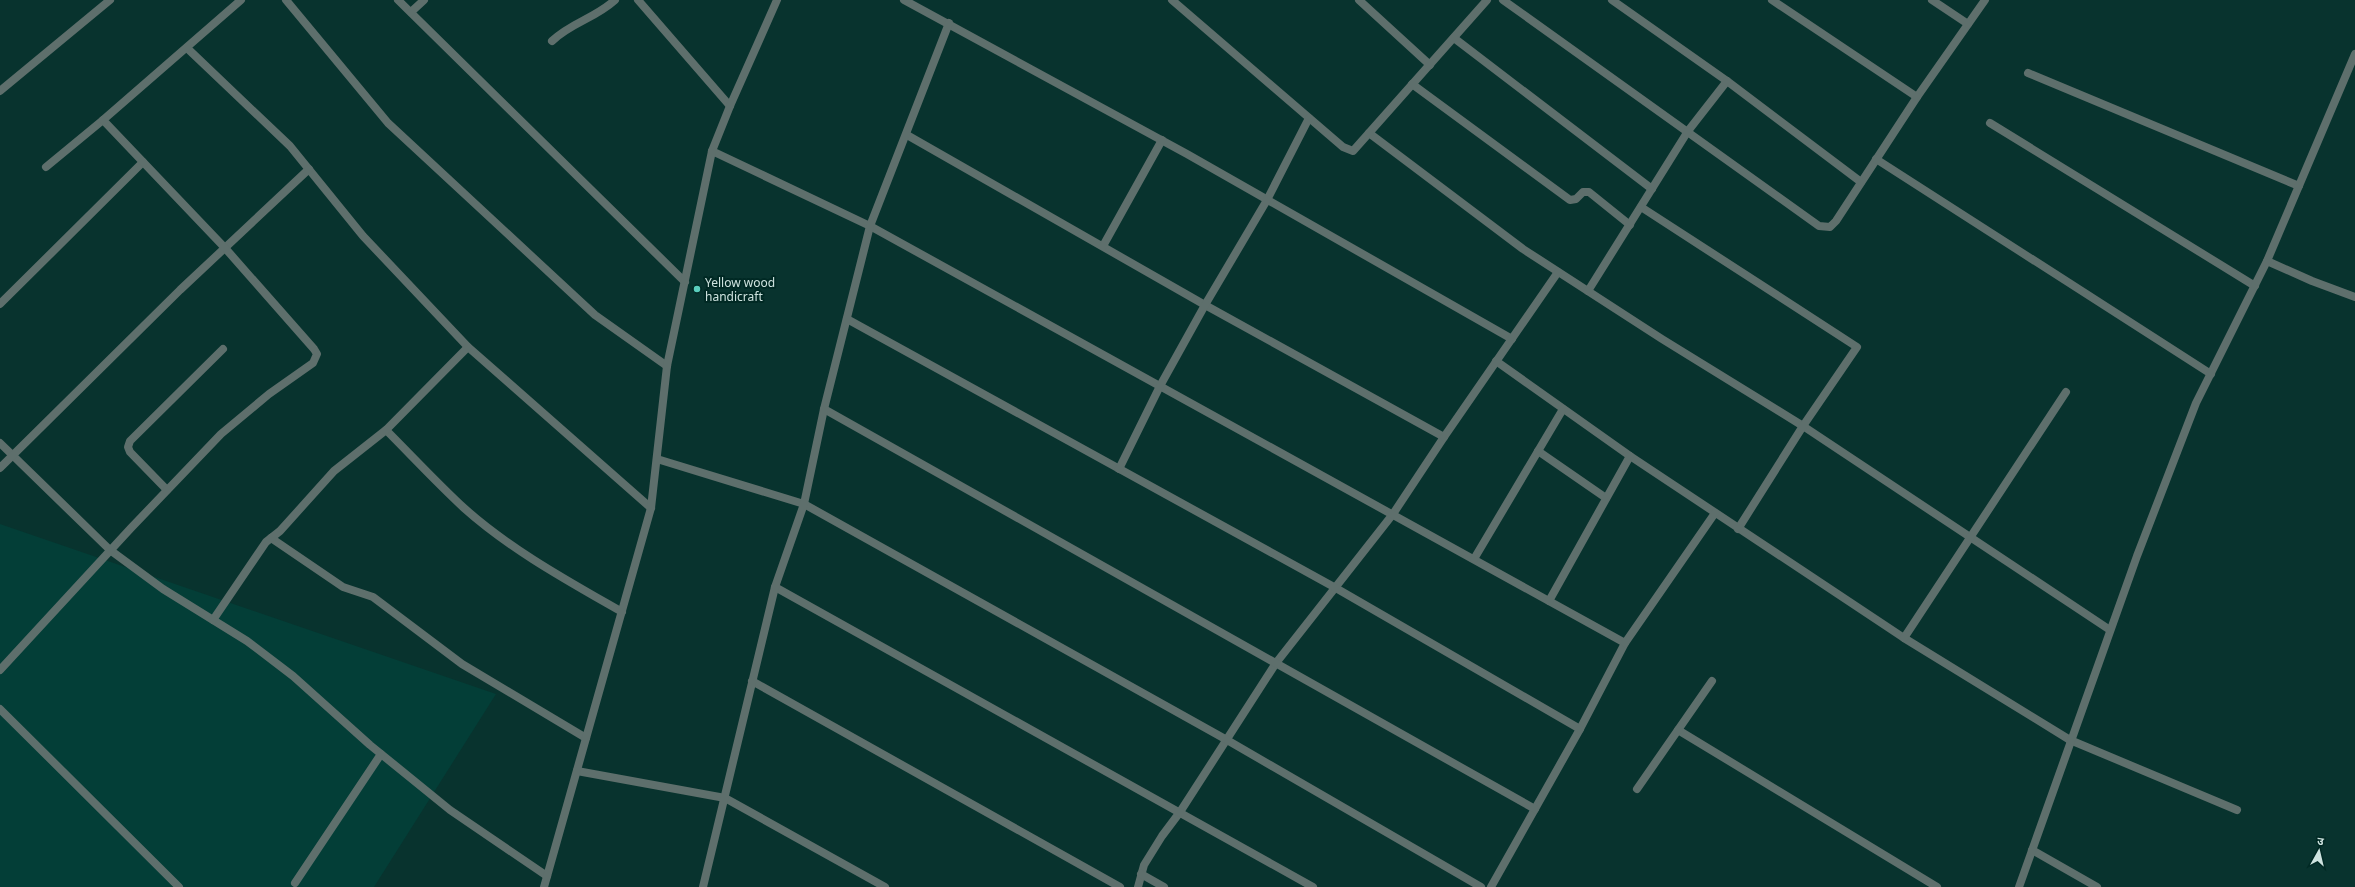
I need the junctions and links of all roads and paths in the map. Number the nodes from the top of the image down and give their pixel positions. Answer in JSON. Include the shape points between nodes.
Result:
{"nodes":[{"id":1,"x":110,"y":0,"type":"edge"},
{"id":2,"x":242,"y":0,"type":"edge"},
{"id":3,"x":286,"y":0,"type":"edge"},
{"id":4,"x":398,"y":0,"type":"edge"},
{"id":5,"x":424,"y":0,"type":"edge"},
{"id":6,"x":615,"y":0,"type":"edge"},
{"id":7,"x":638,"y":0,"type":"edge"},
{"id":8,"x":777,"y":0,"type":"edge"},
{"id":9,"x":904,"y":0,"type":"edge"},
{"id":10,"x":1172,"y":0,"type":"edge"},
{"id":11,"x":1359,"y":0,"type":"edge"},
{"id":12,"x":1487,"y":0,"type":"edge"},
{"id":13,"x":1503,"y":0,"type":"edge"},
{"id":14,"x":1612,"y":0,"type":"edge"},
{"id":15,"x":1771,"y":0,"type":"edge"},
{"id":16,"x":1932,"y":0,"type":"edge"},
{"id":17,"x":1985,"y":0,"type":"edge"},
{"id":18,"x":411,"y":12,"type":"junction"},
{"id":19,"x":949,"y":23,"type":"junction"},
{"id":20,"x":1968,"y":24,"type":"junction"},
{"id":21,"x":1454,"y":38,"type":"junction"},
{"id":22,"x":552,"y":41,"type":"dead end"},
{"id":23,"x":187,"y":48,"type":"junction"},
{"id":24,"x":2355,"y":54,"type":"edge"},
{"id":25,"x":1430,"y":65,"type":"junction"},
{"id":26,"x":2028,"y":73,"type":"dead end"},
{"id":27,"x":1728,"y":81,"type":"junction"},
{"id":28,"x":1412,"y":84,"type":"junction"},
{"id":29,"x":0,"y":91,"type":"edge"},
{"id":30,"x":1916,"y":97,"type":"junction"},
{"id":31,"x":730,"y":106,"type":"junction"},
{"id":32,"x":1309,"y":118,"type":"junction"},
{"id":33,"x":103,"y":120,"type":"junction"},
{"id":34,"x":1990,"y":123,"type":"dead end"},
{"id":35,"x":1688,"y":132,"type":"junction"},
{"id":36,"x":1369,"y":133,"type":"junction"},
{"id":37,"x":907,"y":135,"type":"junction"},
{"id":38,"x":1162,"y":140,"type":"junction"},
{"id":39,"x":712,"y":151,"type":"junction"},
{"id":40,"x":1876,"y":159,"type":"junction"},
{"id":41,"x":143,"y":162,"type":"junction"},
{"id":42,"x":46,"y":166,"type":"dead end"},
{"id":43,"x":309,"y":169,"type":"junction"},
{"id":44,"x":1861,"y":182,"type":"junction"},
{"id":45,"x":2299,"y":186,"type":"junction"},
{"id":46,"x":1652,"y":189,"type":"junction"},
{"id":47,"x":1267,"y":200,"type":"junction"},
{"id":48,"x":1641,"y":207,"type":"junction"},
{"id":49,"x":1630,"y":225,"type":"junction"},
{"id":50,"x":870,"y":226,"type":"junction"},
{"id":51,"x":1103,"y":246,"type":"junction"},
{"id":52,"x":225,"y":248,"type":"junction"},
{"id":53,"x":2267,"y":261,"type":"junction"},
{"id":54,"x":1558,"y":272,"type":"junction"},
{"id":55,"x":685,"y":282,"type":"junction"},
{"id":56,"x":2255,"y":286,"type":"junction"},
{"id":57,"x":1588,"y":291,"type":"junction"},
{"id":58,"x":2355,"y":296,"type":"edge"},
{"id":59,"x":0,"y":304,"type":"edge"},
{"id":60,"x":1205,"y":305,"type":"junction"},
{"id":61,"x":846,"y":319,"type":"junction"},
{"id":62,"x":1512,"y":339,"type":"junction"},
{"id":63,"x":468,"y":347,"type":"junction"},
{"id":64,"x":223,"y":350,"type":"dead end"},
{"id":65,"x":1496,"y":361,"type":"junction"},
{"id":66,"x":668,"y":366,"type":"junction"},
{"id":67,"x":2211,"y":374,"type":"junction"},
{"id":68,"x":1160,"y":386,"type":"junction"},
{"id":69,"x":2066,"y":392,"type":"dead end"},
{"id":70,"x":824,"y":409,"type":"junction"},
{"id":71,"x":1563,"y":409,"type":"junction"},
{"id":72,"x":1803,"y":426,"type":"junction"},
{"id":73,"x":386,"y":430,"type":"junction"},
{"id":74,"x":1444,"y":437,"type":"junction"},
{"id":75,"x":0,"y":443,"type":"edge"},
{"id":76,"x":1538,"y":451,"type":"junction"},
{"id":77,"x":13,"y":455,"type":"junction"},
{"id":78,"x":1630,"y":456,"type":"junction"},
{"id":79,"x":657,"y":459,"type":"junction"},
{"id":80,"x":0,"y":468,"type":"edge"},
{"id":81,"x":1119,"y":469,"type":"junction"},
{"id":82,"x":167,"y":490,"type":"junction"},
{"id":83,"x":1606,"y":498,"type":"junction"},
{"id":84,"x":804,"y":504,"type":"junction"},
{"id":85,"x":651,"y":508,"type":"junction"},
{"id":86,"x":1715,"y":513,"type":"junction"},
{"id":87,"x":1393,"y":514,"type":"junction"},
{"id":88,"x":1738,"y":529,"type":"junction"},
{"id":89,"x":271,"y":538,"type":"junction"},
{"id":90,"x":1970,"y":538,"type":"junction"},
{"id":91,"x":110,"y":550,"type":"junction"},
{"id":92,"x":1474,"y":559,"type":"junction"},
{"id":93,"x":1334,"y":587,"type":"junction"},
{"id":94,"x":775,"y":588,"type":"junction"},
{"id":95,"x":1549,"y":601,"type":"junction"},
{"id":96,"x":622,"y":612,"type":"junction"},
{"id":97,"x":213,"y":620,"type":"junction"},
{"id":98,"x":2110,"y":630,"type":"junction"},
{"id":99,"x":1904,"y":638,"type":"junction"},
{"id":100,"x":1625,"y":643,"type":"junction"},
{"id":101,"x":1276,"y":664,"type":"junction"},
{"id":102,"x":0,"y":670,"type":"edge"},
{"id":103,"x":752,"y":681,"type":"junction"},
{"id":104,"x":1712,"y":681,"type":"dead end"},
{"id":105,"x":0,"y":710,"type":"edge"},
{"id":106,"x":1580,"y":729,"type":"junction"},
{"id":107,"x":1678,"y":730,"type":"junction"},
{"id":108,"x":586,"y":738,"type":"junction"},
{"id":109,"x":1227,"y":740,"type":"junction"},
{"id":110,"x":2070,"y":740,"type":"junction"},
{"id":111,"x":381,"y":754,"type":"junction"},
{"id":112,"x":577,"y":771,"type":"junction"},
{"id":113,"x":1637,"y":789,"type":"dead end"},
{"id":114,"x":726,"y":798,"type":"junction"},
{"id":115,"x":1535,"y":810,"type":"junction"},
{"id":116,"x":2237,"y":810,"type":"dead end"},
{"id":117,"x":1180,"y":812,"type":"junction"},
{"id":118,"x":2032,"y":850,"type":"junction"},
{"id":119,"x":1142,"y":874,"type":"junction"},
{"id":120,"x":547,"y":876,"type":"junction"},
{"id":121,"x":295,"y":883,"type":"dead end"},
{"id":122,"x":179,"y":887,"type":"edge"},
{"id":123,"x":544,"y":887,"type":"edge"},
{"id":124,"x":703,"y":887,"type":"edge"},
{"id":125,"x":885,"y":887,"type":"edge"},
{"id":126,"x":1120,"y":887,"type":"edge"},
{"id":127,"x":1138,"y":887,"type":"edge"},
{"id":128,"x":1164,"y":887,"type":"edge"},
{"id":129,"x":1313,"y":887,"type":"edge"},
{"id":130,"x":1481,"y":887,"type":"edge"},
{"id":131,"x":1491,"y":887,"type":"edge"},
{"id":132,"x":1937,"y":887,"type":"edge"},
{"id":133,"x":2019,"y":887,"type":"edge"},
{"id":134,"x":2097,"y":887,"type":"edge"}],
"edges":[{"from":1,"to":29,"type":"street"},
{"from":2,"to":23,"type":"street"},
{"from":3,"to":66,"type":"street","via":[[388,123],[595,315]]},
{"from":4,"to":18,"type":"street"},
{"from":5,"to":18,"type":"street"},
{"from":6,"to":22,"type":"street","via":[[593,17],[562,32]]},
{"from":7,"to":31,"type":"street"},
{"from":8,"to":31,"type":"street"},
{"from":9,"to":19,"type":"street"},
{"from":10,"to":32,"type":"street"},
{"from":11,"to":25,"type":"street"},
{"from":12,"to":21,"type":"street"},
{"from":13,"to":35,"type":"street"},
{"from":14,"to":27,"type":"street"},
{"from":15,"to":30,"type":"street"},
{"from":16,"to":20,"type":"street"},
{"from":17,"to":20,"type":"street"},
{"from":18,"to":55,"type":"street"},
{"from":19,"to":37,"type":"street"},
{"from":19,"to":38,"type":"street"},
{"from":20,"to":30,"type":"street"},
{"from":21,"to":25,"type":"street"},
{"from":21,"to":46,"type":"street"},
{"from":23,"to":33,"type":"street"},
{"from":23,"to":43,"type":"street","via":[[268,124]]},
{"from":24,"to":45,"type":"street"},
{"from":25,"to":28,"type":"street"},
{"from":26,"to":45,"type":"street"},
{"from":27,"to":35,"type":"street"},
{"from":27,"to":44,"type":"street"},
{"from":28,"to":36,"type":"street"},
{"from":28,"to":49,"type":"street","via":[[1570,200],[1576,199],[1583,192],[1589,192]]},
{"from":30,"to":40,"type":"street"},
{"from":31,"to":39,"type":"street"},
{"from":32,"to":36,"type":"street","via":[[1347,150],[1352,151]]},
{"from":32,"to":47,"type":"street"},
{"from":33,"to":41,"type":"street"},
{"from":33,"to":42,"type":"street"},
{"from":34,"to":56,"type":"street"},
{"from":35,"to":44,"type":"street","via":[[1819,226],[1830,226],[1836,221]]},
{"from":35,"to":46,"type":"street"},
{"from":36,"to":54,"type":"street","via":[[1523,249]]},
{"from":37,"to":50,"type":"street"},
{"from":37,"to":51,"type":"street"},
{"from":38,"to":47,"type":"street"},
{"from":38,"to":51,"type":"street"},
{"from":39,"to":50,"type":"street"},
{"from":39,"to":55,"type":"street"},
{"from":40,"to":44,"type":"street"},
{"from":40,"to":67,"type":"street"},
{"from":41,"to":52,"type":"street"},
{"from":41,"to":59,"type":"street"},
{"from":43,"to":52,"type":"street"},
{"from":43,"to":63,"type":"street","via":[[363,236]]},
{"from":45,"to":53,"type":"street"},
{"from":46,"to":48,"type":"street"},
{"from":47,"to":60,"type":"street"},
{"from":47,"to":62,"type":"street"},
{"from":48,"to":49,"type":"street"},
{"from":48,"to":72,"type":"street","via":[[1857,347]]},
{"from":49,"to":57,"type":"street"},
{"from":50,"to":61,"type":"street"},
{"from":50,"to":68,"type":"street"},
{"from":51,"to":60,"type":"street"},
{"from":52,"to":77,"type":"street"},
{"from":52,"to":82,"type":"street","via":[[317,354],[313,363],[269,394],[221,434]]},
{"from":53,"to":56,"type":"street"},
{"from":53,"to":58,"type":"street"},
{"from":54,"to":57,"type":"street"},
{"from":54,"to":62,"type":"street"},
{"from":55,"to":66,"type":"street"},
{"from":56,"to":67,"type":"street"},
{"from":57,"to":72,"type":"street"},
{"from":60,"to":68,"type":"street"},
{"from":60,"to":74,"type":"street"},
{"from":61,"to":70,"type":"street"},
{"from":61,"to":81,"type":"street"},
{"from":62,"to":65,"type":"street"},
{"from":63,"to":73,"type":"street"},
{"from":63,"to":85,"type":"street"},
{"from":64,"to":82,"type":"street","via":[[130,441],[130,452]]},
{"from":65,"to":71,"type":"street"},
{"from":65,"to":74,"type":"street"},
{"from":66,"to":79,"type":"street"},
{"from":67,"to":98,"type":"street","via":[[2196,403]]},
{"from":68,"to":81,"type":"street"},
{"from":68,"to":87,"type":"street"},
{"from":69,"to":90,"type":"street"},
{"from":70,"to":84,"type":"street"},
{"from":70,"to":101,"type":"street"},
{"from":71,"to":76,"type":"street"},
{"from":71,"to":78,"type":"street"},
{"from":72,"to":88,"type":"street"},
{"from":72,"to":90,"type":"street"},
{"from":73,"to":89,"type":"street","via":[[334,471]]},
{"from":73,"to":96,"type":"street","via":[[465,508],[509,543]]},
{"from":74,"to":87,"type":"street"},
{"from":75,"to":77,"type":"street"},
{"from":76,"to":83,"type":"street"},
{"from":76,"to":92,"type":"street"},
{"from":77,"to":80,"type":"street"},
{"from":77,"to":91,"type":"street"},
{"from":78,"to":83,"type":"street"},
{"from":78,"to":86,"type":"street"},
{"from":79,"to":84,"type":"street"},
{"from":79,"to":85,"type":"street"},
{"from":81,"to":93,"type":"street"},
{"from":82,"to":91,"type":"street"},
{"from":83,"to":95,"type":"street"},
{"from":84,"to":94,"type":"street"},
{"from":84,"to":109,"type":"street"},
{"from":85,"to":96,"type":"street"},
{"from":86,"to":88,"type":"street"},
{"from":86,"to":100,"type":"street"},
{"from":87,"to":92,"type":"street"},
{"from":87,"to":93,"type":"street"},
{"from":88,"to":99,"type":"street"},
{"from":89,"to":97,"type":"street","via":[[261,547]]},
{"from":89,"to":108,"type":"street","via":[[343,587],[373,597],[462,664]]},
{"from":90,"to":98,"type":"street"},
{"from":90,"to":99,"type":"street"},
{"from":91,"to":97,"type":"street","via":[[163,589]]},
{"from":91,"to":102,"type":"street"},
{"from":92,"to":95,"type":"street"},
{"from":93,"to":101,"type":"street"},
{"from":93,"to":106,"type":"street"},
{"from":94,"to":103,"type":"street"},
{"from":94,"to":117,"type":"street"},
{"from":95,"to":100,"type":"street"},
{"from":96,"to":108,"type":"street"},
{"from":97,"to":111,"type":"street","via":[[247,641],[293,676]]},
{"from":98,"to":110,"type":"street"},
{"from":99,"to":110,"type":"street"},
{"from":100,"to":106,"type":"street"},
{"from":101,"to":109,"type":"street"},
{"from":101,"to":115,"type":"street"},
{"from":103,"to":114,"type":"street"},
{"from":103,"to":126,"type":"street"},
{"from":104,"to":107,"type":"street"},
{"from":105,"to":122,"type":"street"},
{"from":106,"to":115,"type":"street"},
{"from":107,"to":113,"type":"street"},
{"from":107,"to":132,"type":"street"},
{"from":108,"to":112,"type":"street"},
{"from":109,"to":117,"type":"street"},
{"from":109,"to":130,"type":"street"},
{"from":110,"to":116,"type":"street"},
{"from":110,"to":118,"type":"street"},
{"from":111,"to":120,"type":"street","via":[[450,810]]},
{"from":111,"to":121,"type":"street"},
{"from":112,"to":114,"type":"street"},
{"from":112,"to":120,"type":"street"},
{"from":114,"to":124,"type":"street"},
{"from":114,"to":125,"type":"street"},
{"from":115,"to":131,"type":"street"},
{"from":117,"to":119,"type":"street","via":[[1144,865]]},
{"from":117,"to":129,"type":"street"},
{"from":118,"to":133,"type":"street"},
{"from":118,"to":134,"type":"street"},
{"from":119,"to":127,"type":"street"},
{"from":119,"to":128,"type":"street"},
{"from":120,"to":123,"type":"street"}]}
